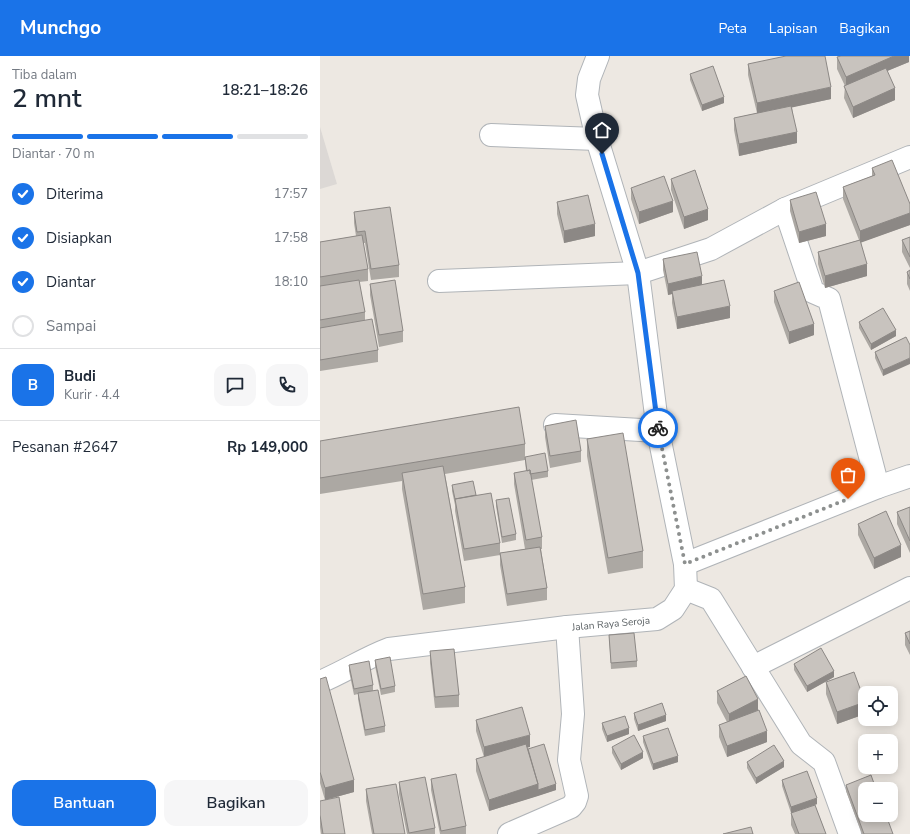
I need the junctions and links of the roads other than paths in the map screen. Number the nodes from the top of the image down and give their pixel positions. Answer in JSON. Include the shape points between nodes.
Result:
{"nodes":[{"id":1,"x":598,"y":56,"type":"edge"},
{"id":2,"x":491,"y":135,"type":"dead end"},
{"id":3,"x":597,"y":139,"type":"junction"},
{"id":4,"x":910,"y":157,"type":"edge"},
{"id":5,"x":785,"y":209,"type":"junction"},
{"id":6,"x":638,"y":273,"type":"junction"},
{"id":7,"x":439,"y":281,"type":"dead end"},
{"id":8,"x":556,"y":425,"type":"edge"},
{"id":9,"x":658,"y":431,"type":"junction"},
{"id":10,"x":910,"y":476,"type":"edge"},
{"id":11,"x":878,"y":487,"type":"junction"},
{"id":12,"x":685,"y":564,"type":"junction"},
{"id":13,"x":910,"y":588,"type":"edge"},
{"id":14,"x":686,"y":589,"type":"junction"},
{"id":15,"x":567,"y":627,"type":"junction"},
{"id":16,"x":753,"y":667,"type":"junction"},
{"id":17,"x":320,"y":682,"type":"edge"},
{"id":18,"x":509,"y":834,"type":"edge"},
{"id":19,"x":850,"y":834,"type":"edge"}],
"edges":[{"from":1,"to":3,"type":"street","via":[[589,79],[587,95]]},
{"from":2,"to":3,"type":"street"},
{"from":3,"to":6,"type":"street"},
{"from":4,"to":5,"type":"street"},
{"from":5,"to":6,"type":"street","via":[[711,249]]},
{"from":5,"to":11,"type":"street","via":[[813,292],[829,299]]},
{"from":6,"to":7,"type":"street"},
{"from":6,"to":9,"type":"street"},
{"from":8,"to":9,"type":"street"},
{"from":9,"to":12,"type":"street"},
{"from":10,"to":11,"type":"street"},
{"from":11,"to":12,"type":"street"},
{"from":12,"to":14,"type":"street"},
{"from":13,"to":16,"type":"street"},
{"from":14,"to":15,"type":"street","name":"Jalan Raya Seroja","via":[[673,609],[657,619]]},
{"from":14,"to":16,"type":"street","via":[[711,599]]},
{"from":15,"to":17,"type":"street","name":"Jalan Raya Seroja","via":[[389,649]]},
{"from":15,"to":18,"type":"street","via":[[573,714],[569,760],[577,796],[571,807]]},
{"from":16,"to":19,"type":"street","via":[[801,744],[824,762]]}]}
